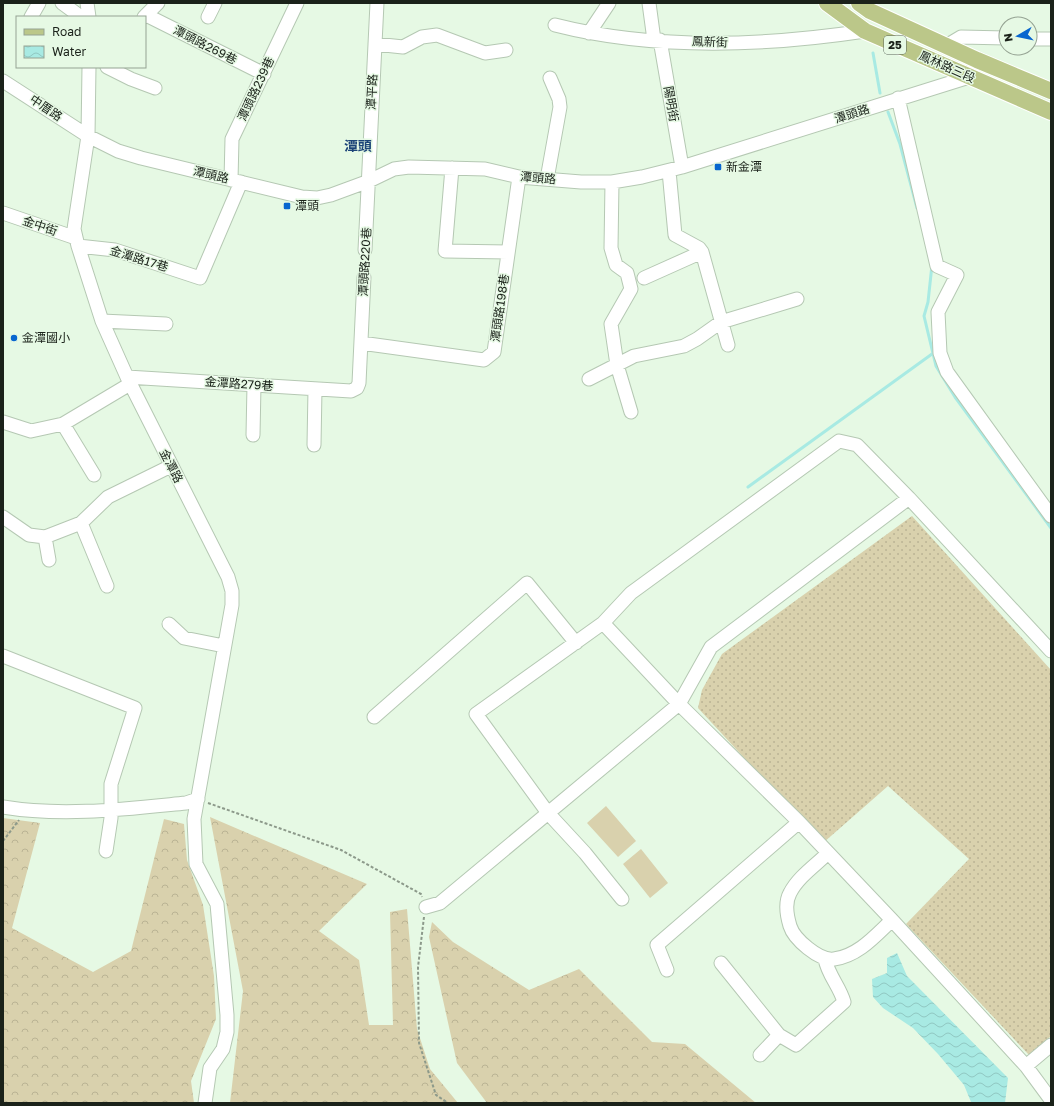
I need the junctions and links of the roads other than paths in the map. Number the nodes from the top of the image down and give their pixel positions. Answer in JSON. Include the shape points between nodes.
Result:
{"nodes":[{"id":1,"x":39,"y":3,"type":"edge"},
{"id":2,"x":62,"y":3,"type":"edge"},
{"id":3,"x":87,"y":3,"type":"edge"},
{"id":4,"x":158,"y":3,"type":"edge"},
{"id":5,"x":215,"y":3,"type":"edge"},
{"id":6,"x":297,"y":3,"type":"edge"},
{"id":7,"x":609,"y":3,"type":"edge"},
{"id":8,"x":649,"y":3,"type":"edge"},
{"id":9,"x":827,"y":3,"type":"edge"},
{"id":10,"x":859,"y":3,"type":"edge"},
{"id":11,"x":375,"y":4,"type":"edge"},
{"id":12,"x":32,"y":16,"type":"edge"},
{"id":13,"x":80,"y":16,"type":"edge"},
{"id":14,"x":88,"y":16,"type":"edge"},
{"id":15,"x":145,"y":16,"type":"edge"},
{"id":16,"x":146,"y":16,"type":"edge"},
{"id":17,"x":208,"y":18,"type":"dead end"},
{"id":18,"x":555,"y":25,"type":"dead end"},
{"id":19,"x":865,"y":31,"type":"junction"},
{"id":20,"x":589,"y":33,"type":"junction"},
{"id":21,"x":998,"y":38,"type":"edge"},
{"id":22,"x":1038,"y":39,"type":"edge"},
{"id":23,"x":1051,"y":39,"type":"edge"},
{"id":24,"x":657,"y":40,"type":"junction"},
{"id":25,"x":375,"y":44,"type":"junction"},
{"id":26,"x":946,"y":46,"type":"junction"},
{"id":27,"x":506,"y":50,"type":"dead end"},
{"id":28,"x":977,"y":60,"type":"junction"},
{"id":29,"x":91,"y":68,"type":"edge"},
{"id":30,"x":109,"y":68,"type":"edge"},
{"id":31,"x":264,"y":74,"type":"junction"},
{"id":32,"x":969,"y":77,"type":"junction"},
{"id":33,"x":550,"y":78,"type":"dead end"},
{"id":34,"x":3,"y":81,"type":"edge"},
{"id":35,"x":155,"y":88,"type":"dead end"},
{"id":36,"x":1051,"y":91,"type":"edge"},
{"id":37,"x":898,"y":98,"type":"junction"},
{"id":38,"x":1051,"y":112,"type":"edge"},
{"id":39,"x":88,"y":136,"type":"junction"},
{"id":40,"x":682,"y":167,"type":"junction"},
{"id":41,"x":452,"y":168,"type":"junction"},
{"id":42,"x":669,"y":171,"type":"junction"},
{"id":43,"x":519,"y":177,"type":"junction"},
{"id":44,"x":547,"y":179,"type":"junction"},
{"id":45,"x":236,"y":181,"type":"junction"},
{"id":46,"x":369,"y":181,"type":"junction"},
{"id":47,"x":612,"y":182,"type":"junction"},
{"id":48,"x":3,"y":213,"type":"edge"},
{"id":49,"x":77,"y":242,"type":"junction"},
{"id":50,"x":365,"y":250,"type":"dead end"},
{"id":51,"x":508,"y":252,"type":"junction"},
{"id":52,"x":702,"y":252,"type":"junction"},
{"id":53,"x":364,"y":277,"type":"dead end"},
{"id":54,"x":644,"y":278,"type":"dead end"},
{"id":55,"x":797,"y":299,"type":"dead end"},
{"id":56,"x":102,"y":321,"type":"junction"},
{"id":57,"x":720,"y":322,"type":"junction"},
{"id":58,"x":166,"y":324,"type":"dead end"},
{"id":59,"x":360,"y":342,"type":"junction"},
{"id":60,"x":728,"y":345,"type":"dead end"},
{"id":61,"x":617,"y":365,"type":"junction"},
{"id":62,"x":589,"y":380,"type":"dead end"},
{"id":63,"x":129,"y":381,"type":"junction"},
{"id":64,"x":254,"y":385,"type":"junction"},
{"id":65,"x":315,"y":389,"type":"junction"},
{"id":66,"x":351,"y":391,"type":"joint"},
{"id":67,"x":632,"y":412,"type":"dead end"},
{"id":68,"x":3,"y":422,"type":"edge"},
{"id":69,"x":63,"y":424,"type":"junction"},
{"id":70,"x":253,"y":435,"type":"dead end"},
{"id":71,"x":314,"y":445,"type":"dead end"},
{"id":72,"x":171,"y":466,"type":"junction"},
{"id":73,"x":94,"y":475,"type":"dead end"},
{"id":74,"x":909,"y":498,"type":"junction"},
{"id":75,"x":3,"y":516,"type":"edge"},
{"id":76,"x":1051,"y":516,"type":"edge"},
{"id":77,"x":81,"y":523,"type":"junction"},
{"id":78,"x":46,"y":537,"type":"junction"},
{"id":79,"x":49,"y":560,"type":"dead end"},
{"id":80,"x":106,"y":586,"type":"dead end"},
{"id":81,"x":603,"y":623,"type":"junction"},
{"id":82,"x":169,"y":624,"type":"dead end"},
{"id":83,"x":576,"y":642,"type":"junction"},
{"id":84,"x":224,"y":646,"type":"junction"},
{"id":85,"x":1051,"y":651,"type":"edge"},
{"id":86,"x":3,"y":656,"type":"edge"},
{"id":87,"x":679,"y":704,"type":"junction"},
{"id":88,"x":374,"y":717,"type":"dead end"},
{"id":89,"x":198,"y":799,"type":"junction"},
{"id":90,"x":3,"y":807,"type":"edge"},
{"id":91,"x":110,"y":810,"type":"junction"},
{"id":92,"x":548,"y":813,"type":"junction"},
{"id":93,"x":799,"y":822,"type":"junction"},
{"id":94,"x":106,"y":851,"type":"dead end"},
{"id":95,"x":828,"y":853,"type":"junction"},
{"id":96,"x":622,"y":899,"type":"dead end"},
{"id":97,"x":426,"y":907,"type":"road end"},
{"id":98,"x":892,"y":920,"type":"junction"},
{"id":99,"x":825,"y":959,"type":"junction"},
{"id":100,"x":720,"y":963,"type":"dead end"},
{"id":101,"x":667,"y":970,"type":"dead end"},
{"id":102,"x":779,"y":1035,"type":"junction"},
{"id":103,"x":1051,"y":1045,"type":"edge"},
{"id":104,"x":760,"y":1055,"type":"dead end"},
{"id":105,"x":1026,"y":1066,"type":"junction"},
{"id":106,"x":1051,"y":1100,"type":"edge"},
{"id":107,"x":204,"y":1103,"type":"edge"}],
"edges":[{"from":1,"to":12,"type":"street"},
{"from":2,"to":13,"type":"street"},
{"from":3,"to":14,"type":"street"},
{"from":4,"to":15,"type":"street"},
{"from":5,"to":17,"type":"street"},
{"from":6,"to":31,"type":"street","name":"潭頭路239巷"},
{"from":7,"to":20,"type":"street"},
{"from":8,"to":24,"type":"street","name":"陽明街"},
{"from":9,"to":19,"type":"main road","name":"鳳林路三段","number":"25"},
{"from":10,"to":26,"type":"main road","name":"鳳林路三段","number":"25","via":[[870,11]]},
{"from":11,"to":25,"type":"street","name":"潭平路"},
{"from":16,"to":31,"type":"street","name":"潭頭路269巷"},
{"from":18,"to":20,"type":"street","name":"鳳新街"},
{"from":19,"to":24,"type":"street","name":"鳳新街","via":[[810,39],[738,43]]},
{"from":19,"to":32,"type":"main road","name":"鳳林路三段","number":"25"},
{"from":20,"to":24,"type":"street","name":"鳳新街"},
{"from":21,"to":26,"type":"street","via":[[961,37]]},
{"from":22,"to":23,"type":"street"},
{"from":24,"to":40,"type":"street","name":"陽明街"},
{"from":25,"to":27,"type":"street","via":[[403,47],[422,37],[437,35],[485,53]]},
{"from":25,"to":46,"type":"street","name":"潭平路"},
{"from":26,"to":28,"type":"main road","name":"鳳林路三段","number":"25"},
{"from":28,"to":32,"type":"street"},
{"from":28,"to":36,"type":"main road","name":"鳳林路三段","number":"25"},
{"from":29,"to":39,"type":"street","name":"金潭路"},
{"from":30,"to":35,"type":"street","via":[[131,80]]},
{"from":31,"to":45,"type":"street","name":"潭頭路239巷","via":[[232,140]]},
{"from":32,"to":37,"type":"street","name":"潭頭路"},
{"from":32,"to":38,"type":"main road","name":"鳳林路三段","number":"25"},
{"from":33,"to":44,"type":"street","via":[[560,107]]},
{"from":34,"to":39,"type":"street","name":"中厝路"},
{"from":37,"to":40,"type":"street","name":"潭頭路"},
{"from":37,"to":76,"type":"street","via":[[937,266],[957,275],[938,312],[940,353],[947,372]]},
{"from":39,"to":45,"type":"street","name":"潭頭路","via":[[118,151],[141,158]]},
{"from":39,"to":49,"type":"street","name":"金潭路","via":[[74,229]]},
{"from":40,"to":42,"type":"street","name":"潭頭路"},
{"from":41,"to":43,"type":"street","name":"潭頭路","via":[[484,170]]},
{"from":41,"to":46,"type":"street","name":"潭頭路","via":[[394,169]]},
{"from":41,"to":51,"type":"street","via":[[445,251]]},
{"from":42,"to":47,"type":"street","name":"潭頭路"},
{"from":42,"to":52,"type":"street","via":[[675,235]]},
{"from":43,"to":44,"type":"street","name":"潭頭路"},
{"from":43,"to":51,"type":"street","name":"潭頭路198巷"},
{"from":44,"to":47,"type":"street","name":"潭頭路"},
{"from":45,"to":46,"type":"street","name":"潭頭路","via":[[317,198]]},
{"from":45,"to":49,"type":"street","name":"金潭路17巷","via":[[200,278],[115,250]]},
{"from":46,"to":50,"type":"street","name":"潭頭路220巷"},
{"from":47,"to":61,"type":"street","via":[[611,248],[616,265],[627,273],[630,289],[611,324]]},
{"from":48,"to":49,"type":"street","name":"金中街"},
{"from":49,"to":56,"type":"street","name":"金潭路"},
{"from":51,"to":59,"type":"street","name":"潭頭路198巷","via":[[494,352],[484,360]]},
{"from":52,"to":54,"type":"street"},
{"from":52,"to":57,"type":"street"},
{"from":53,"to":59,"type":"street","name":"潭頭路220巷"},
{"from":55,"to":57,"type":"street"},
{"from":56,"to":58,"type":"street"},
{"from":56,"to":63,"type":"street","name":"金潭路"},
{"from":57,"to":60,"type":"street"},
{"from":57,"to":61,"type":"street","via":[[684,346],[634,356]]},
{"from":59,"to":66,"type":"street","name":"潭頭路220巷","via":[[359,383],[357,388]]},
{"from":61,"to":62,"type":"street"},
{"from":61,"to":67,"type":"street"},
{"from":63,"to":64,"type":"street","name":"金潭路279巷"},
{"from":63,"to":69,"type":"street"},
{"from":63,"to":72,"type":"street","name":"金潭路"},
{"from":64,"to":65,"type":"street","name":"金潭路279巷"},
{"from":64,"to":70,"type":"street"},
{"from":65,"to":66,"type":"street","name":"金潭路279巷"},
{"from":65,"to":71,"type":"street"},
{"from":68,"to":69,"type":"street","via":[[31,431]]},
{"from":69,"to":73,"type":"street"},
{"from":72,"to":77,"type":"street","via":[[108,497]]},
{"from":72,"to":84,"type":"street","name":"金潭路","via":[[228,577],[232,605]]},
{"from":74,"to":81,"type":"street","via":[[857,445],[840,441],[631,594]]},
{"from":74,"to":85,"type":"street"},
{"from":74,"to":87,"type":"street","via":[[711,647]]},
{"from":75,"to":78,"type":"street","via":[[29,535]]},
{"from":77,"to":78,"type":"street"},
{"from":77,"to":80,"type":"street"},
{"from":78,"to":79,"type":"street"},
{"from":81,"to":83,"type":"street"},
{"from":81,"to":87,"type":"street"},
{"from":82,"to":84,"type":"street","via":[[184,638]]},
{"from":83,"to":88,"type":"street","via":[[528,583]]},
{"from":83,"to":92,"type":"street","via":[[476,714]]},
{"from":84,"to":89,"type":"street","name":"金潭路"},
{"from":86,"to":91,"type":"street","via":[[135,708],[110,784]]},
{"from":87,"to":92,"type":"street"},
{"from":87,"to":93,"type":"street"},
{"from":89,"to":91,"type":"street","via":[[155,807]]},
{"from":89,"to":107,"type":"street","name":"金潭路","via":[[194,818],[196,864],[217,904],[227,1032],[223,1049],[210,1068]]},
{"from":90,"to":91,"type":"street","via":[[26,811]]},
{"from":91,"to":94,"type":"street"},
{"from":92,"to":96,"type":"street"},
{"from":92,"to":97,"type":"street","via":[[440,903]]},
{"from":93,"to":95,"type":"street"},
{"from":93,"to":101,"type":"street","via":[[657,945]]},
{"from":95,"to":98,"type":"street"},
{"from":95,"to":99,"type":"street","via":[[795,885],[790,894],[787,911],[790,928],[809,949]]},
{"from":98,"to":99,"type":"street","via":[[857,950],[844,956]]},
{"from":98,"to":105,"type":"street"},
{"from":99,"to":102,"type":"street","via":[[844,1002],[796,1045]]},
{"from":100,"to":102,"type":"street"},
{"from":102,"to":104,"type":"street"},
{"from":103,"to":105,"type":"street"},
{"from":105,"to":106,"type":"street"}]}
